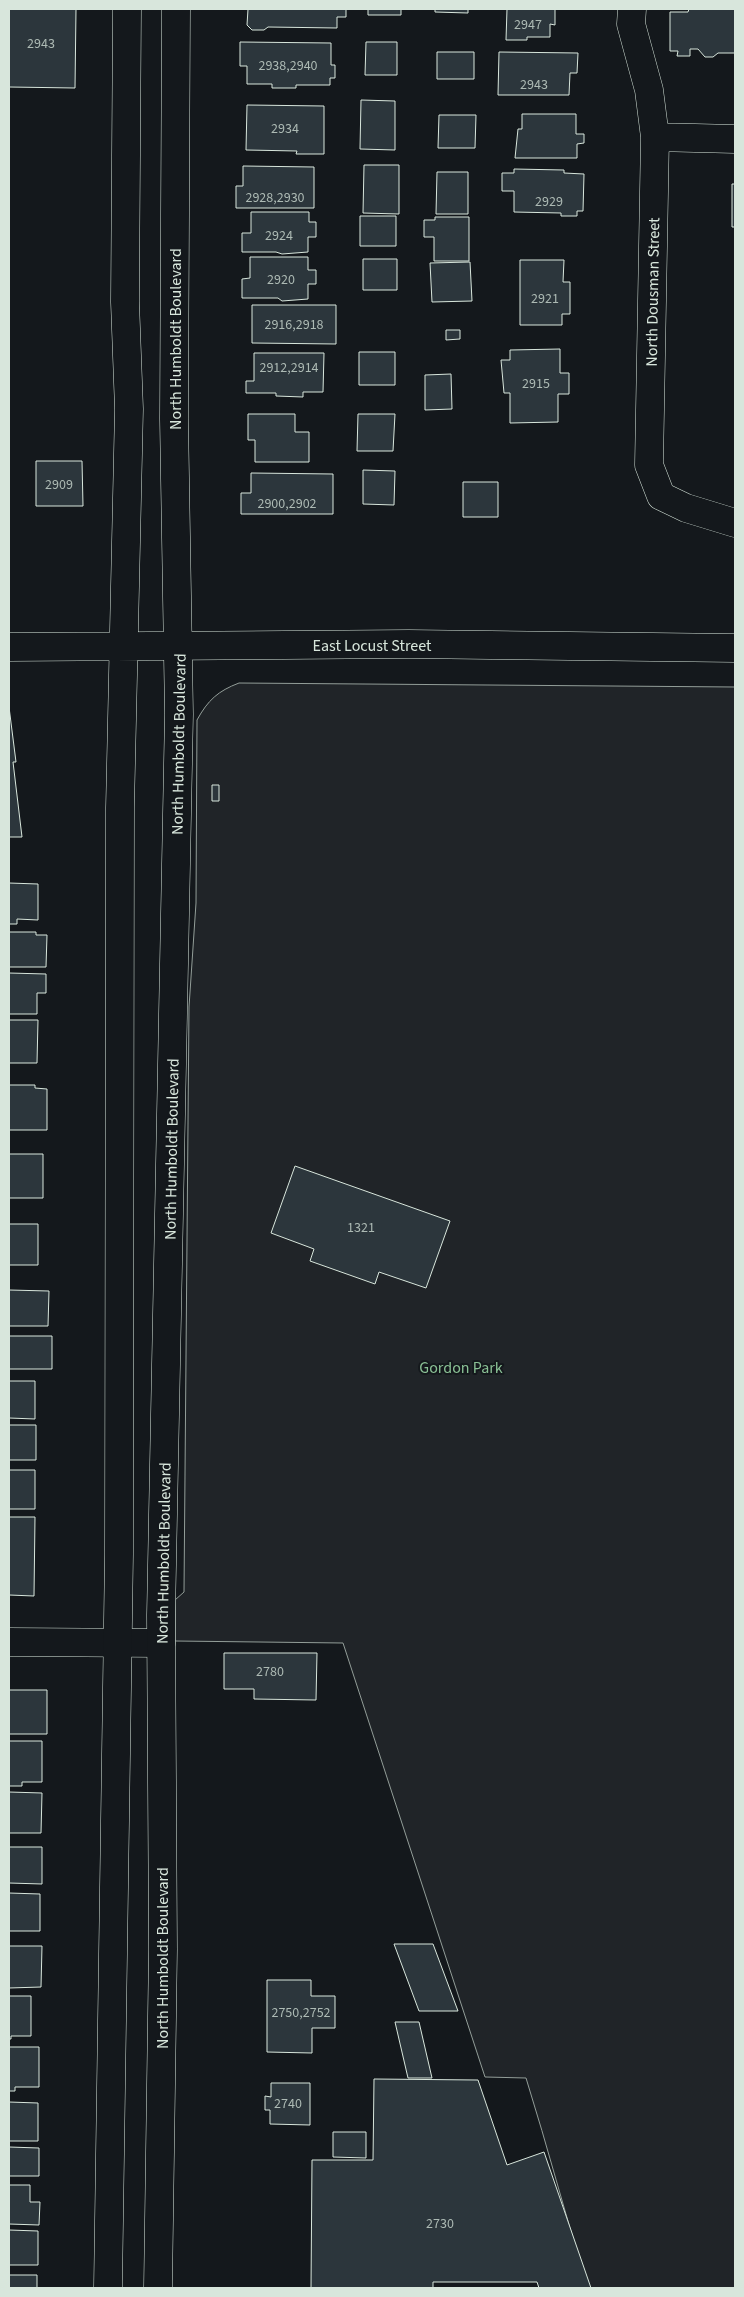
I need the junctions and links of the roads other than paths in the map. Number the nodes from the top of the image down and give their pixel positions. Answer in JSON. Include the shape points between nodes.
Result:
{"nodes":[{"id":1,"x":127,"y":9,"type":"edge"},
{"id":2,"x":176,"y":9,"type":"edge"},
{"id":3,"x":632,"y":9,"type":"edge"},
{"id":4,"x":654,"y":137,"type":"junction"},
{"id":5,"x":735,"y":139,"type":"edge"},
{"id":6,"x":735,"y":523,"type":"edge"},
{"id":7,"x":125,"y":646,"type":"junction"},
{"id":8,"x":179,"y":646,"type":"junction"},
{"id":9,"x":9,"y":647,"type":"edge"},
{"id":10,"x":735,"y":648,"type":"edge"},
{"id":11,"x":9,"y":1642,"type":"edge"},
{"id":12,"x":118,"y":1642,"type":"junction"},
{"id":13,"x":161,"y":1644,"type":"junction"},
{"id":14,"x":108,"y":2288,"type":"edge"},
{"id":15,"x":158,"y":2288,"type":"edge"}],
"edges":[{"from":1,"to":7,"type":"main road","via":[[125,302],[129,409]]},
{"from":2,"to":8,"type":"main road","name":"North Humboldt Boulevard","via":[[174,419]]},
{"from":3,"to":4,"type":"main road","name":"North Dousman Street","via":[[631,24],[649,90]]},
{"from":4,"to":5,"type":"main road"},
{"from":4,"to":6,"type":"main road","name":"North Dousman Street","via":[[649,465],[660,496]]},
{"from":7,"to":8,"type":"main road","name":"East Locust Street"},
{"from":7,"to":9,"type":"main road","name":"East Locust Street"},
{"from":7,"to":12,"type":"main road","via":[[120,808]]},
{"from":8,"to":10,"type":"main road","name":"East Locust Street","via":[[409,644]]},
{"from":8,"to":13,"type":"main road","name":"North Humboldt Boulevard"},
{"from":11,"to":12,"type":"main road"},
{"from":12,"to":13,"type":"main road"},
{"from":12,"to":14,"type":"main road"},
{"from":13,"to":15,"type":"main road","name":"North Humboldt Boulevard","via":[[163,1949]]}]}
